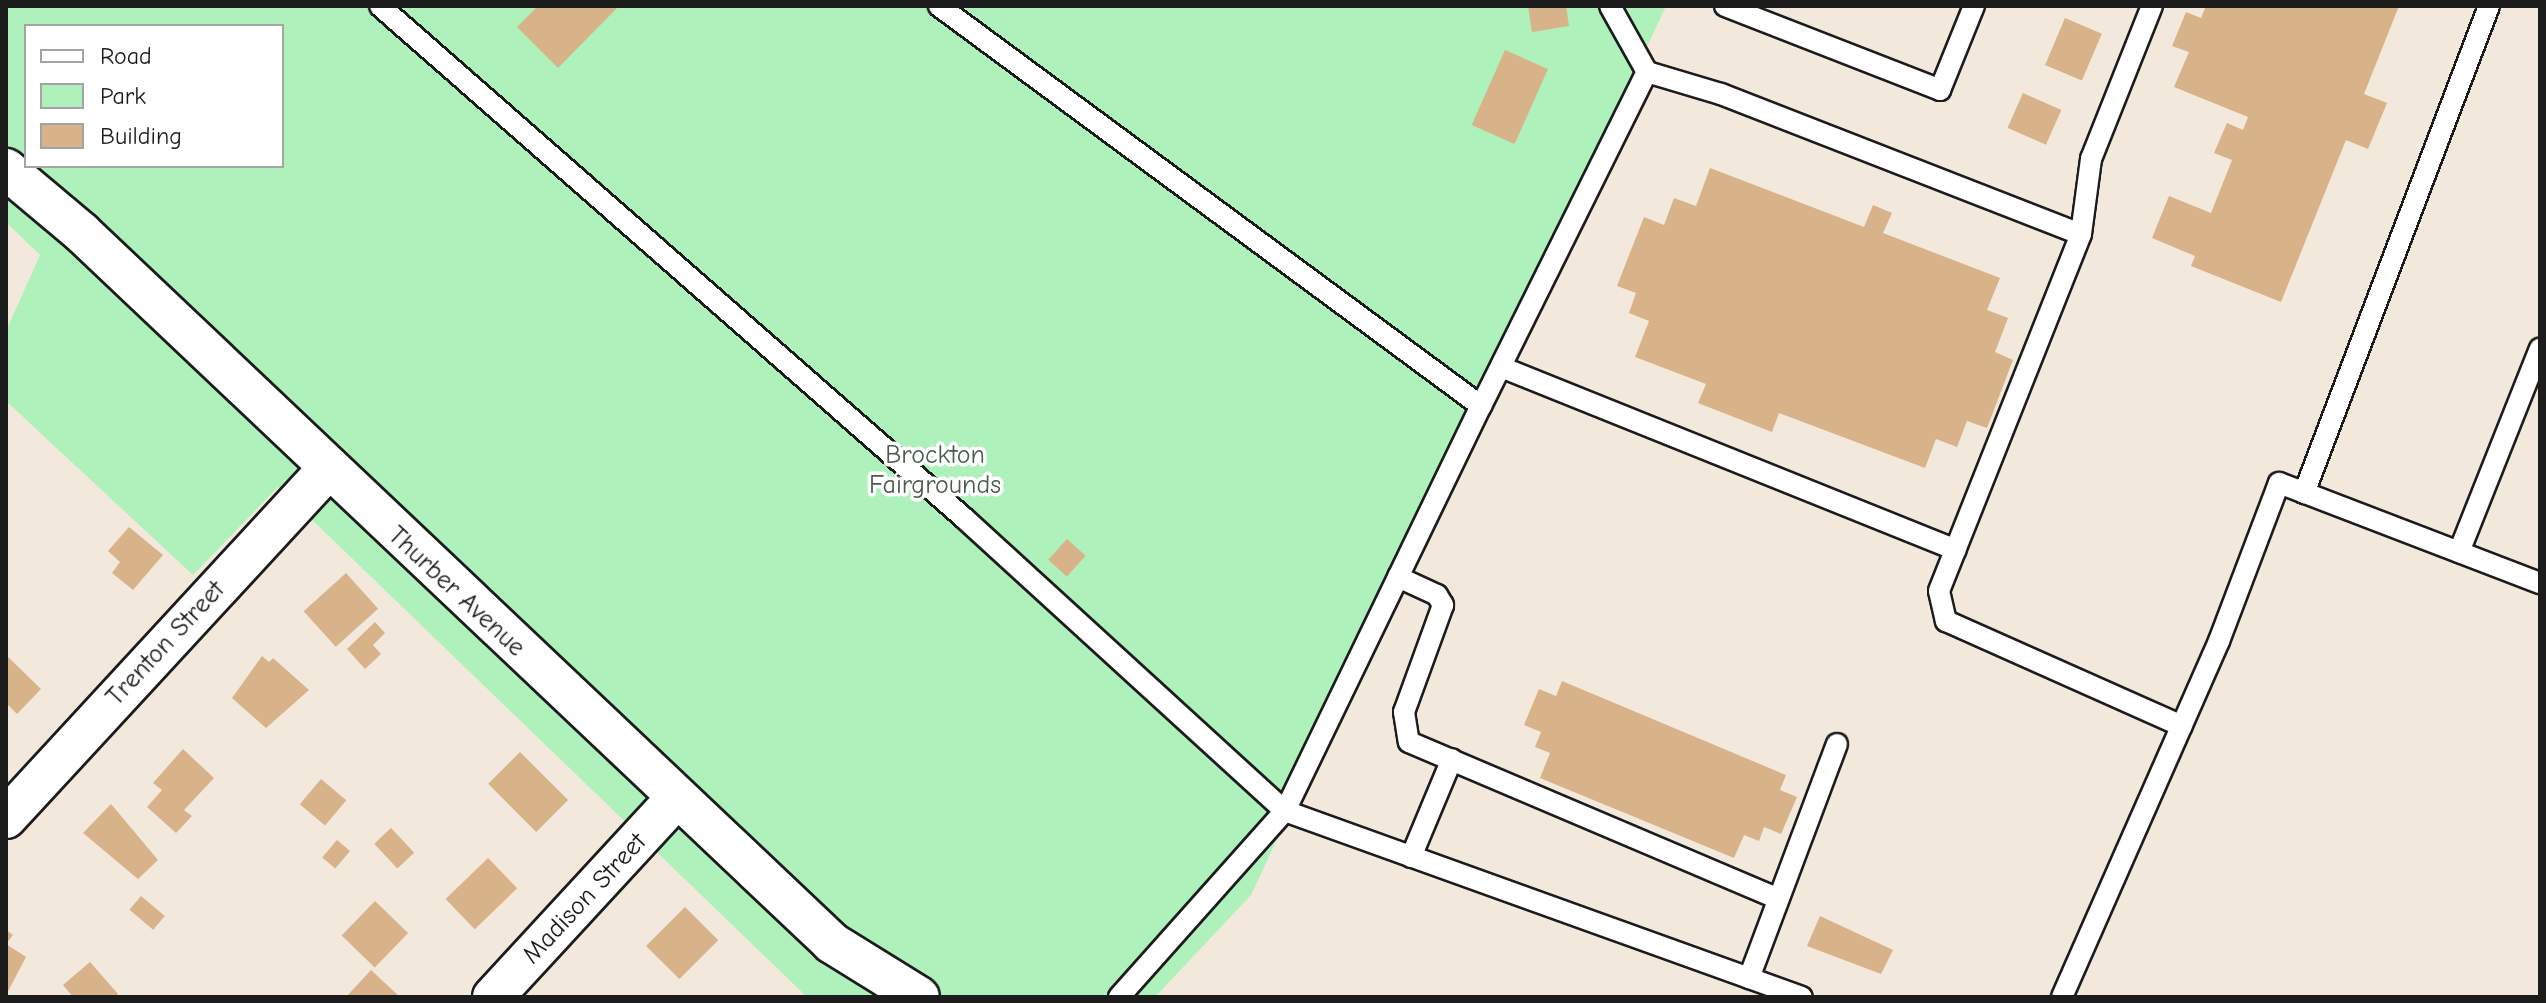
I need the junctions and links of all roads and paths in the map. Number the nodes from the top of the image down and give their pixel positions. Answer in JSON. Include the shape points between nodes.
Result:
{"nodes":[{"id":1,"x":380,"y":6,"type":"edge"},
{"id":2,"x":939,"y":6,"type":"edge"},
{"id":3,"x":1610,"y":6,"type":"edge"},
{"id":4,"x":1725,"y":6,"type":"edge"},
{"id":5,"x":1974,"y":6,"type":"edge"},
{"id":6,"x":2152,"y":6,"type":"edge"},
{"id":7,"x":2489,"y":6,"type":"edge"},
{"id":8,"x":1647,"y":72,"type":"junction"},
{"id":9,"x":6,"y":169,"type":"edge"},
{"id":10,"x":2081,"y":234,"type":"junction"},
{"id":11,"x":2540,"y":348,"type":"edge"},
{"id":12,"x":1501,"y":367,"type":"junction"},
{"id":13,"x":1481,"y":406,"type":"junction"},
{"id":14,"x":327,"y":470,"type":"junction"},
{"id":15,"x":2304,"y":493,"type":"junction"},
{"id":16,"x":1956,"y":550,"type":"junction"},
{"id":17,"x":2459,"y":552,"type":"junction"},
{"id":18,"x":1398,"y":577,"type":"junction"},
{"id":19,"x":2540,"y":583,"type":"edge"},
{"id":20,"x":2182,"y":726,"type":"junction"},
{"id":21,"x":1837,"y":744,"type":"dead end"},
{"id":22,"x":1452,"y":759,"type":"junction"},
{"id":23,"x":675,"y":800,"type":"junction"},
{"id":24,"x":1285,"y":811,"type":"junction"},
{"id":25,"x":6,"y":818,"type":"edge"},
{"id":26,"x":1411,"y":857,"type":"junction"},
{"id":27,"x":1778,"y":899,"type":"junction"},
{"id":28,"x":1749,"y":978,"type":"junction"},
{"id":29,"x":493,"y":997,"type":"edge"},
{"id":30,"x":919,"y":997,"type":"edge"},
{"id":31,"x":1119,"y":997,"type":"edge"},
{"id":32,"x":1802,"y":997,"type":"edge"},
{"id":33,"x":2062,"y":997,"type":"edge"}],
"edges":[{"from":1,"to":24,"type":"lane","via":[[964,518]]},
{"from":2,"to":13,"type":"lane"},
{"from":3,"to":8,"type":"lane"},
{"from":4,"to":5,"type":"lane","via":[[1940,90]]},
{"from":6,"to":10,"type":"lane","via":[[2091,159]]},
{"from":7,"to":15,"type":"lane"},
{"from":8,"to":10,"type":"lane","via":[[1721,94]]},
{"from":8,"to":12,"type":"lane"},
{"from":9,"to":14,"type":"street","name":"Thurber Avenue","via":[[81,232]]},
{"from":10,"to":16,"type":"lane"},
{"from":11,"to":17,"type":"lane"},
{"from":12,"to":13,"type":"lane"},
{"from":12,"to":16,"type":"lane"},
{"from":13,"to":18,"type":"lane"},
{"from":14,"to":23,"type":"street","name":"Thurber Avenue"},
{"from":14,"to":25,"type":"street","name":"Trenton Street"},
{"from":15,"to":17,"type":"lane"},
{"from":15,"to":20,"type":"lane","via":[[2279,483]]},
{"from":16,"to":20,"type":"lane","via":[[1939,591],[1946,621]]},
{"from":17,"to":19,"type":"lane"},
{"from":18,"to":22,"type":"lane","via":[[1437,595],[1443,605],[1403,732],[1409,742]]},
{"from":18,"to":24,"type":"lane"},
{"from":20,"to":33,"type":"lane"},
{"from":21,"to":27,"type":"lane"},
{"from":22,"to":26,"type":"lane"},
{"from":22,"to":27,"type":"lane"},
{"from":23,"to":29,"type":"street","name":"Madison Street"},
{"from":23,"to":30,"type":"street","name":"Thurber Avenue","via":[[832,943]]},
{"from":24,"to":26,"type":"lane"},
{"from":24,"to":31,"type":"lane"},
{"from":26,"to":28,"type":"lane"},
{"from":27,"to":28,"type":"lane"},
{"from":28,"to":32,"type":"lane"}]}
